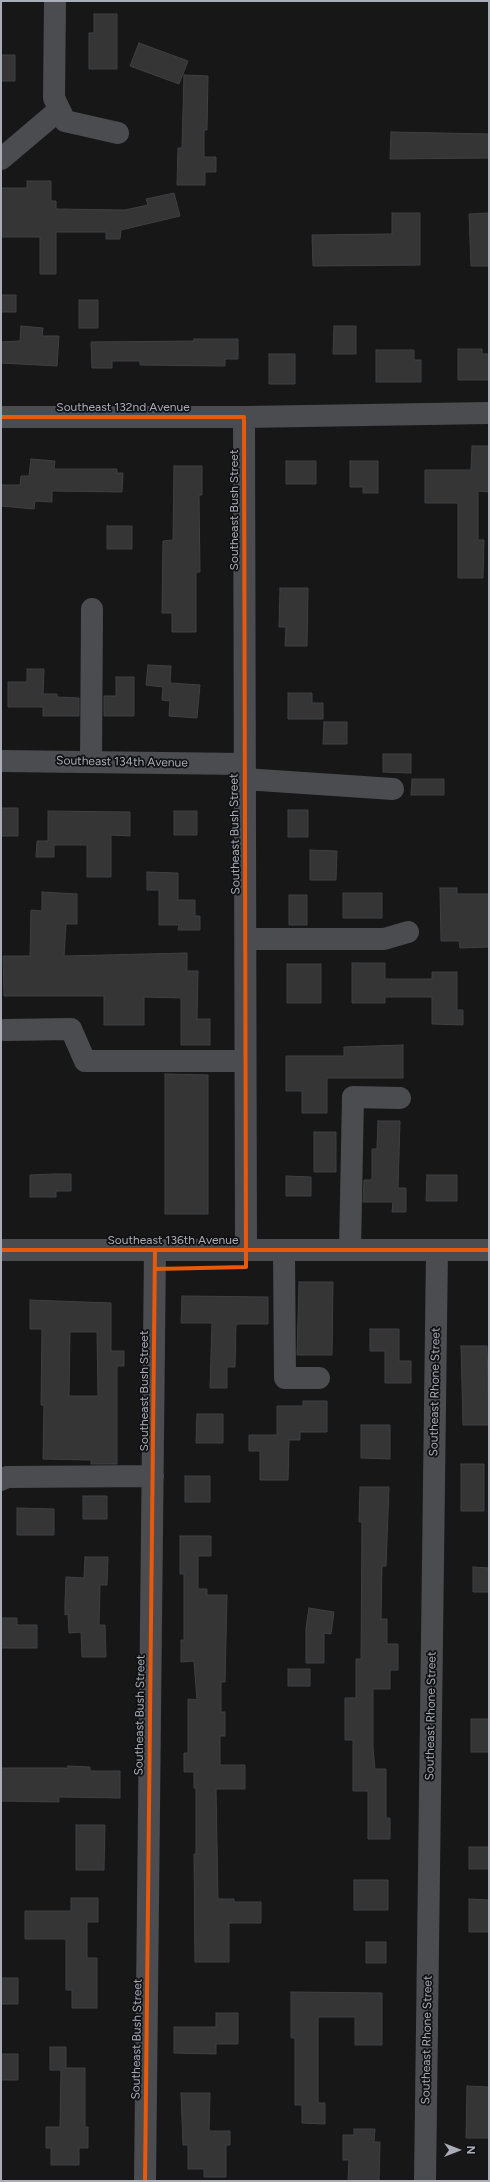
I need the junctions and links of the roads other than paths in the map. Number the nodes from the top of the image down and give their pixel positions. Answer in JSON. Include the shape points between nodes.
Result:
{"nodes":[{"id":1,"x":55,"y":1,"type":"edge"},
{"id":2,"x":60,"y":110,"type":"junction"},
{"id":3,"x":118,"y":133,"type":"dead end"},
{"id":4,"x":1,"y":159,"type":"edge"},
{"id":5,"x":489,"y":413,"type":"edge"},
{"id":6,"x":1,"y":417,"type":"edge"},
{"id":7,"x":244,"y":417,"type":"junction"},
{"id":8,"x":92,"y":609,"type":"dead end"},
{"id":9,"x":1,"y":761,"type":"edge"},
{"id":10,"x":91,"y":762,"type":"junction"},
{"id":11,"x":244,"y":772,"type":"junction"},
{"id":12,"x":393,"y":789,"type":"dead end"},
{"id":13,"x":408,"y":932,"type":"dead end"},
{"id":14,"x":246,"y":939,"type":"junction"},
{"id":15,"x":5,"y":1030,"type":"dead end"},
{"id":16,"x":245,"y":1061,"type":"junction"},
{"id":17,"x":400,"y":1098,"type":"dead end"},
{"id":18,"x":1,"y":1250,"type":"edge"},
{"id":19,"x":155,"y":1250,"type":"junction"},
{"id":20,"x":246,"y":1250,"type":"junction"},
{"id":21,"x":284,"y":1250,"type":"junction"},
{"id":22,"x":350,"y":1250,"type":"junction"},
{"id":23,"x":437,"y":1250,"type":"junction"},
{"id":24,"x":489,"y":1250,"type":"edge"},
{"id":25,"x":319,"y":1378,"type":"dead end"},
{"id":26,"x":153,"y":1476,"type":"junction"},
{"id":27,"x":1,"y":1480,"type":"edge"},
{"id":28,"x":145,"y":2181,"type":"edge"},
{"id":29,"x":425,"y":2181,"type":"edge"}],
"edges":[{"from":1,"to":2,"type":"street","via":[[54,98]]},
{"from":2,"to":3,"type":"street","via":[[65,121]]},
{"from":2,"to":4,"type":"street"},
{"from":5,"to":7,"type":"street","name":"Southeast 132nd Avenue"},
{"from":6,"to":7,"type":"street","name":"Southeast 132nd Avenue"},
{"from":7,"to":11,"type":"street","name":"Southeast Bush Street"},
{"from":8,"to":10,"type":"street"},
{"from":9,"to":10,"type":"street","name":"Southeast 134th Avenue"},
{"from":10,"to":11,"type":"street","name":"Southeast 134th Avenue"},
{"from":11,"to":12,"type":"street","name":"Southeast 134th Avenue"},
{"from":11,"to":14,"type":"street","name":"Southeast Bush Street"},
{"from":13,"to":14,"type":"street","via":[[384,939]]},
{"from":14,"to":16,"type":"street","name":"Southeast Bush Street"},
{"from":15,"to":16,"type":"street","via":[[71,1029],[84,1061]]},
{"from":16,"to":20,"type":"street","name":"Southeast Bush Street"},
{"from":17,"to":22,"type":"street","via":[[353,1097]]},
{"from":18,"to":19,"type":"street","name":"Southeast 136th Avenue"},
{"from":19,"to":20,"type":"street","name":"Southeast 136th Avenue"},
{"from":19,"to":26,"type":"street","name":"Southeast Bush Street"},
{"from":20,"to":21,"type":"street","name":"Southeast 136th Avenue"},
{"from":21,"to":22,"type":"street","name":"Southeast 136th Avenue"},
{"from":21,"to":25,"type":"street","via":[[285,1378]]},
{"from":22,"to":23,"type":"street","name":"Southeast 136th Avenue"},
{"from":23,"to":24,"type":"street","name":"Southeast 136th Avenue"},
{"from":23,"to":29,"type":"street","name":"Southeast Rhone Street"},
{"from":26,"to":27,"type":"street","via":[[7,1477]]},
{"from":26,"to":28,"type":"street","name":"Southeast Bush Street"}]}
